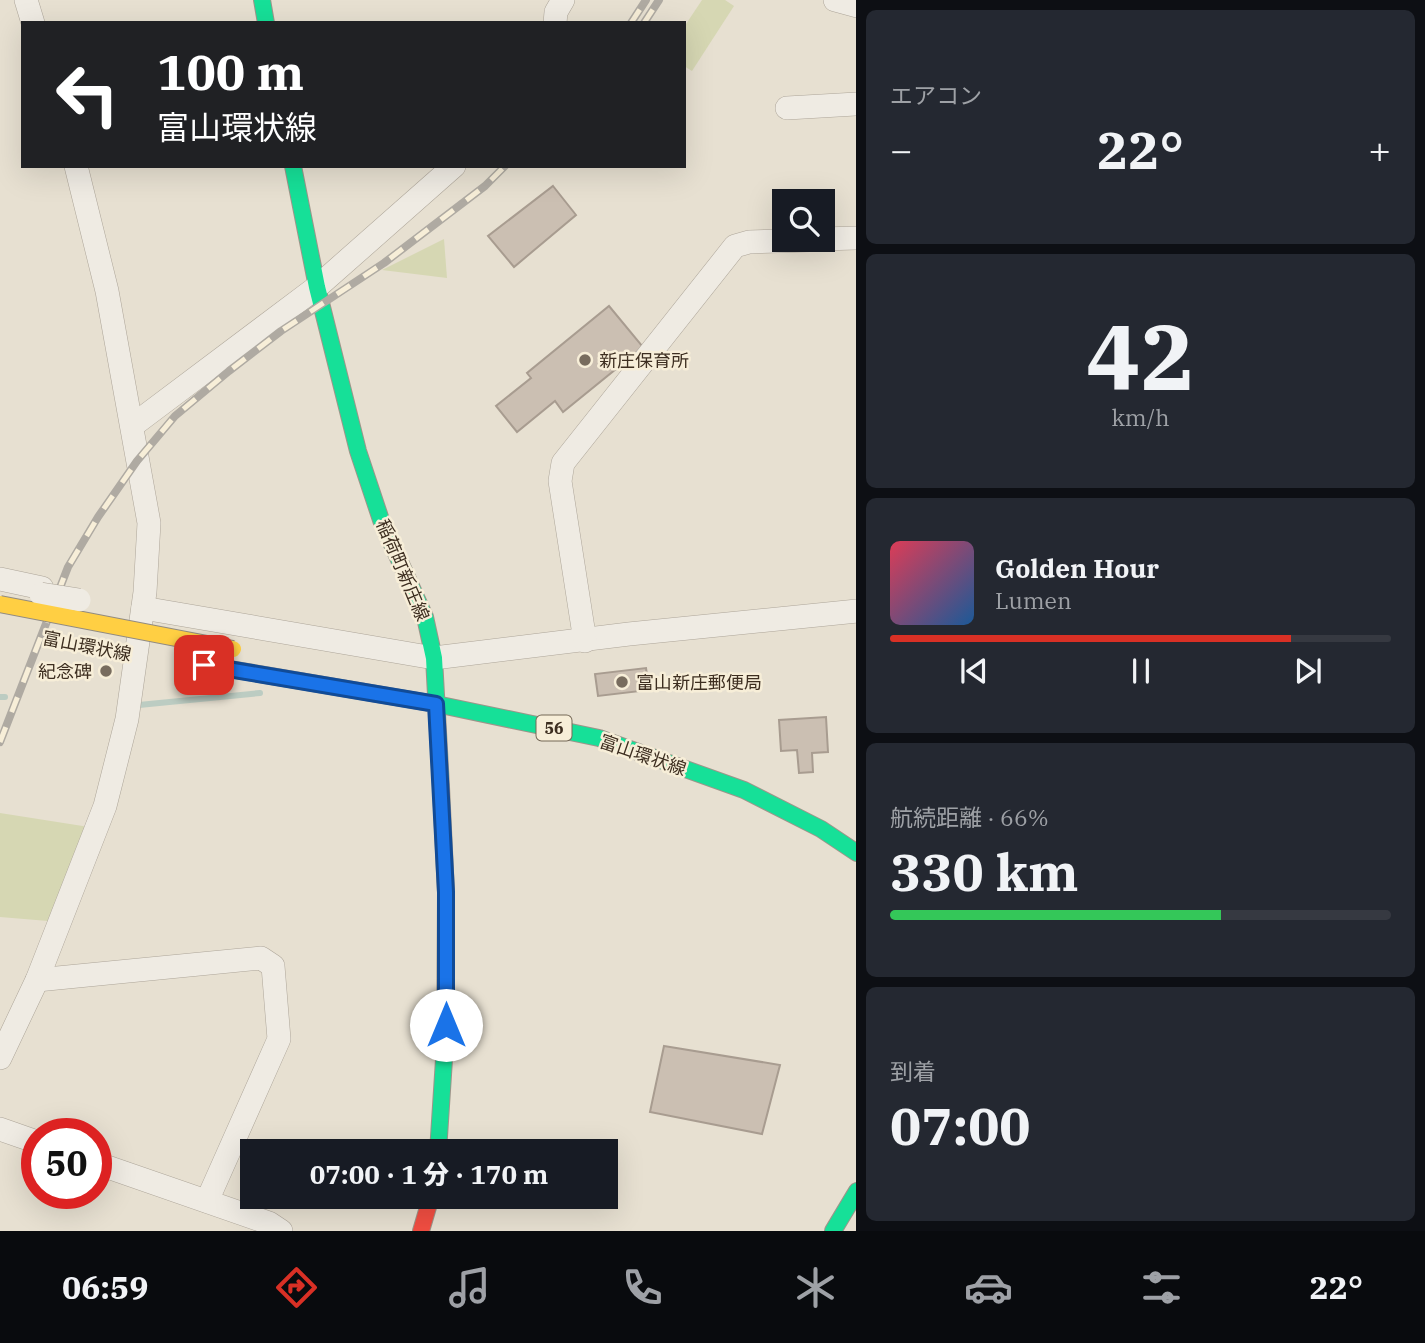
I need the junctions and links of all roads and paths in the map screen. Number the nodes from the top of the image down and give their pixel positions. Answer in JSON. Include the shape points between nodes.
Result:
{"nodes":[{"id":1,"x":26,"y":0,"type":"edge"},
{"id":2,"x":262,"y":0,"type":"edge"},
{"id":3,"x":563,"y":0,"type":"edge"},
{"id":4,"x":835,"y":0,"type":"edge"},
{"id":5,"x":856,"y":6,"type":"edge"},
{"id":6,"x":32,"y":21,"type":"edge"},
{"id":7,"x":266,"y":21,"type":"edge"},
{"id":8,"x":555,"y":21,"type":"edge"},
{"id":9,"x":856,"y":104,"type":"edge"},
{"id":10,"x":787,"y":108,"type":"dead end"},
{"id":11,"x":76,"y":168,"type":"edge"},
{"id":12,"x":293,"y":168,"type":"edge"},
{"id":13,"x":452,"y":168,"type":"edge"},
{"id":14,"x":856,"y":238,"type":"edge"},
{"id":15,"x":835,"y":239,"type":"edge"},
{"id":16,"x":772,"y":241,"type":"edge"},
{"id":17,"x":317,"y":287,"type":"junction"},
{"id":18,"x":132,"y":426,"type":"junction"},
{"id":19,"x":42,"y":588,"type":"dead end"},
{"id":20,"x":4,"y":591,"type":"edge"},
{"id":21,"x":79,"y":600,"type":"dead end"},
{"id":22,"x":143,"y":608,"type":"junction"},
{"id":23,"x":856,"y":611,"type":"edge"},
{"id":24,"x":585,"y":640,"type":"junction"},
{"id":25,"x":240,"y":650,"type":"dead end"},
{"id":26,"x":114,"y":651,"type":"dead end"},
{"id":27,"x":152,"y":657,"type":"dead end"},
{"id":28,"x":434,"y":658,"type":"junction"},
{"id":29,"x":223,"y":668,"type":"dead end"},
{"id":30,"x":429,"y":681,"type":"junction"},
{"id":31,"x":454,"y":685,"type":"dead end"},
{"id":32,"x":436,"y":704,"type":"junction"},
{"id":33,"x":856,"y":853,"type":"edge"},
{"id":34,"x":37,"y":980,"type":"junction"},
{"id":35,"x":0,"y":1058,"type":"edge"},
{"id":36,"x":0,"y":1129,"type":"edge"},
{"id":37,"x":21,"y":1136,"type":"edge"},
{"id":38,"x":439,"y":1139,"type":"edge"},
{"id":39,"x":112,"y":1169,"type":"edge"},
{"id":40,"x":856,"y":1191,"type":"edge"},
{"id":41,"x":206,"y":1201,"type":"junction"},
{"id":42,"x":427,"y":1209,"type":"edge"},
{"id":43,"x":281,"y":1231,"type":"edge"},
{"id":44,"x":421,"y":1231,"type":"edge"},
{"id":45,"x":833,"y":1231,"type":"edge"}],
"edges":[{"from":1,"to":6,"type":"street"},
{"from":2,"to":7,"type":"main road"},
{"from":3,"to":8,"type":"street"},
{"from":4,"to":5,"type":"street"},
{"from":9,"to":10,"type":"street"},
{"from":11,"to":18,"type":"street","via":[[107,291]]},
{"from":12,"to":17,"type":"main road","name":"稲荷町新庄線"},
{"from":13,"to":17,"type":"street"},
{"from":14,"to":15,"type":"street"},
{"from":16,"to":24,"type":"street","via":[[736,246],[564,463],[560,481]]},
{"from":17,"to":18,"type":"street"},
{"from":17,"to":28,"type":"main road","name":"稲荷町新庄線","via":[[358,451],[381,520],[425,617]]},
{"from":18,"to":22,"type":"street","via":[[149,523]]},
{"from":19,"to":20,"type":"street"},
{"from":20,"to":21,"type":"street","bridge":true},
{"from":20,"to":25,"type":"main road","name":"富山環状線","bridge":true},
{"from":22,"to":28,"type":"street"},
{"from":22,"to":34,"type":"street","via":[[127,719],[105,806]]},
{"from":23,"to":24,"type":"street"},
{"from":24,"to":28,"type":"street"},
{"from":26,"to":27,"type":"main road","name":"富山環状線"},
{"from":28,"to":30,"type":"main road","name":"稲荷町新庄線"},
{"from":29,"to":32,"type":"main road","name":"富山環状線","number":"56"},
{"from":30,"to":31,"type":"main road"},
{"from":30,"to":32,"type":"main road","name":"稲荷町新庄線"},
{"from":32,"to":33,"type":"main road","name":"富山環状線","number":"56","via":[[599,738],[744,790]]},
{"from":32,"to":38,"type":"main road","name":"稲荷町新庄線","via":[[446,892],[446,1025]]},
{"from":34,"to":35,"type":"street"},
{"from":34,"to":41,"type":"street","via":[[261,958],[273,966],[279,1039]]},
{"from":36,"to":37,"type":"street"},
{"from":39,"to":41,"type":"street"},
{"from":40,"to":45,"type":"main road"},
{"from":41,"to":43,"type":"street"},
{"from":42,"to":44,"type":"main road"}]}
